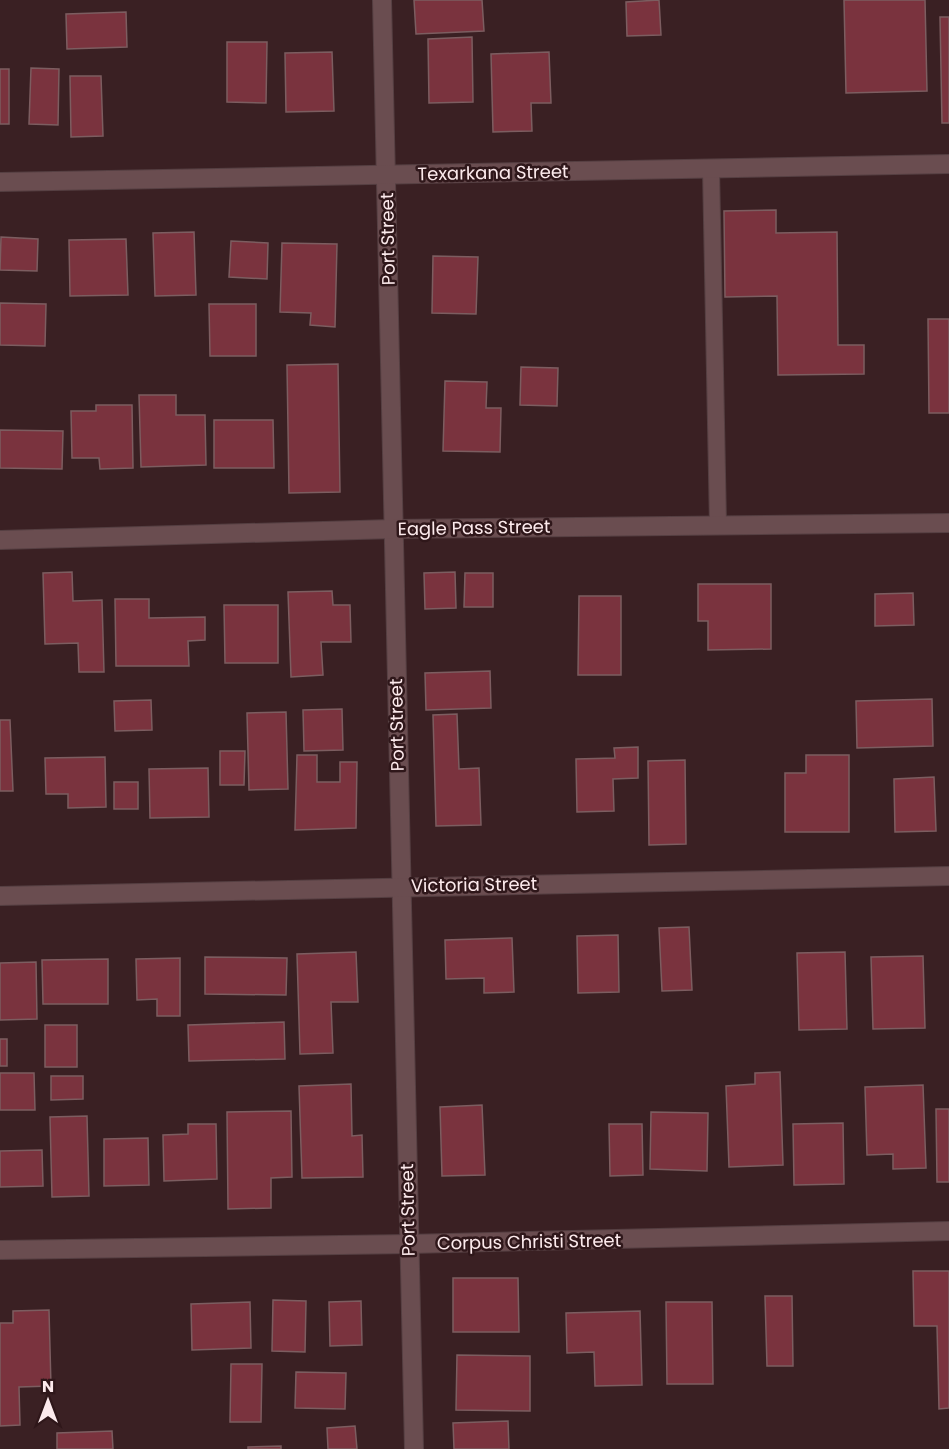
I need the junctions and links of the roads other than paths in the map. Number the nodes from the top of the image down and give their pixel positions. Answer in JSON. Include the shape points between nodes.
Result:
{"nodes":[{"id":1,"x":382,"y":0,"type":"edge"},
{"id":2,"x":949,"y":164,"type":"edge"},
{"id":3,"x":711,"y":169,"type":"junction"},
{"id":4,"x":386,"y":175,"type":"junction"},
{"id":5,"x":0,"y":182,"type":"edge"},
{"id":6,"x":949,"y":523,"type":"edge"},
{"id":7,"x":718,"y":525,"type":"junction"},
{"id":8,"x":393,"y":529,"type":"junction"},
{"id":9,"x":0,"y":540,"type":"edge"},
{"id":10,"x":949,"y":876,"type":"edge"},
{"id":11,"x":399,"y":886,"type":"junction"},
{"id":12,"x":0,"y":896,"type":"edge"},
{"id":13,"x":949,"y":1231,"type":"edge"},
{"id":14,"x":409,"y":1244,"type":"junction"},
{"id":15,"x":0,"y":1250,"type":"edge"},
{"id":16,"x":414,"y":1449,"type":"edge"}],
"edges":[{"from":1,"to":4,"type":"street","name":"Port Street"},
{"from":2,"to":3,"type":"street","name":"Texarkana Street"},
{"from":3,"to":4,"type":"street","name":"Texarkana Street"},
{"from":3,"to":7,"type":"lane"},
{"from":4,"to":5,"type":"street","name":"Texarkana Street"},
{"from":4,"to":8,"type":"street","name":"Port Street"},
{"from":6,"to":7,"type":"street","name":"Eagle Pass Street"},
{"from":7,"to":8,"type":"street","name":"Eagle Pass Street"},
{"from":8,"to":9,"type":"street","name":"Eagle Pass Street"},
{"from":8,"to":11,"type":"street","name":"Port Street"},
{"from":10,"to":11,"type":"street","name":"Victoria Street"},
{"from":11,"to":12,"type":"street","name":"Victoria Street"},
{"from":11,"to":14,"type":"street","name":"Port Street"},
{"from":13,"to":14,"type":"street","name":"Corpus Christi Street"},
{"from":14,"to":15,"type":"street","name":"Corpus Christi Street"},
{"from":14,"to":16,"type":"street","name":"Port Street"}]}
